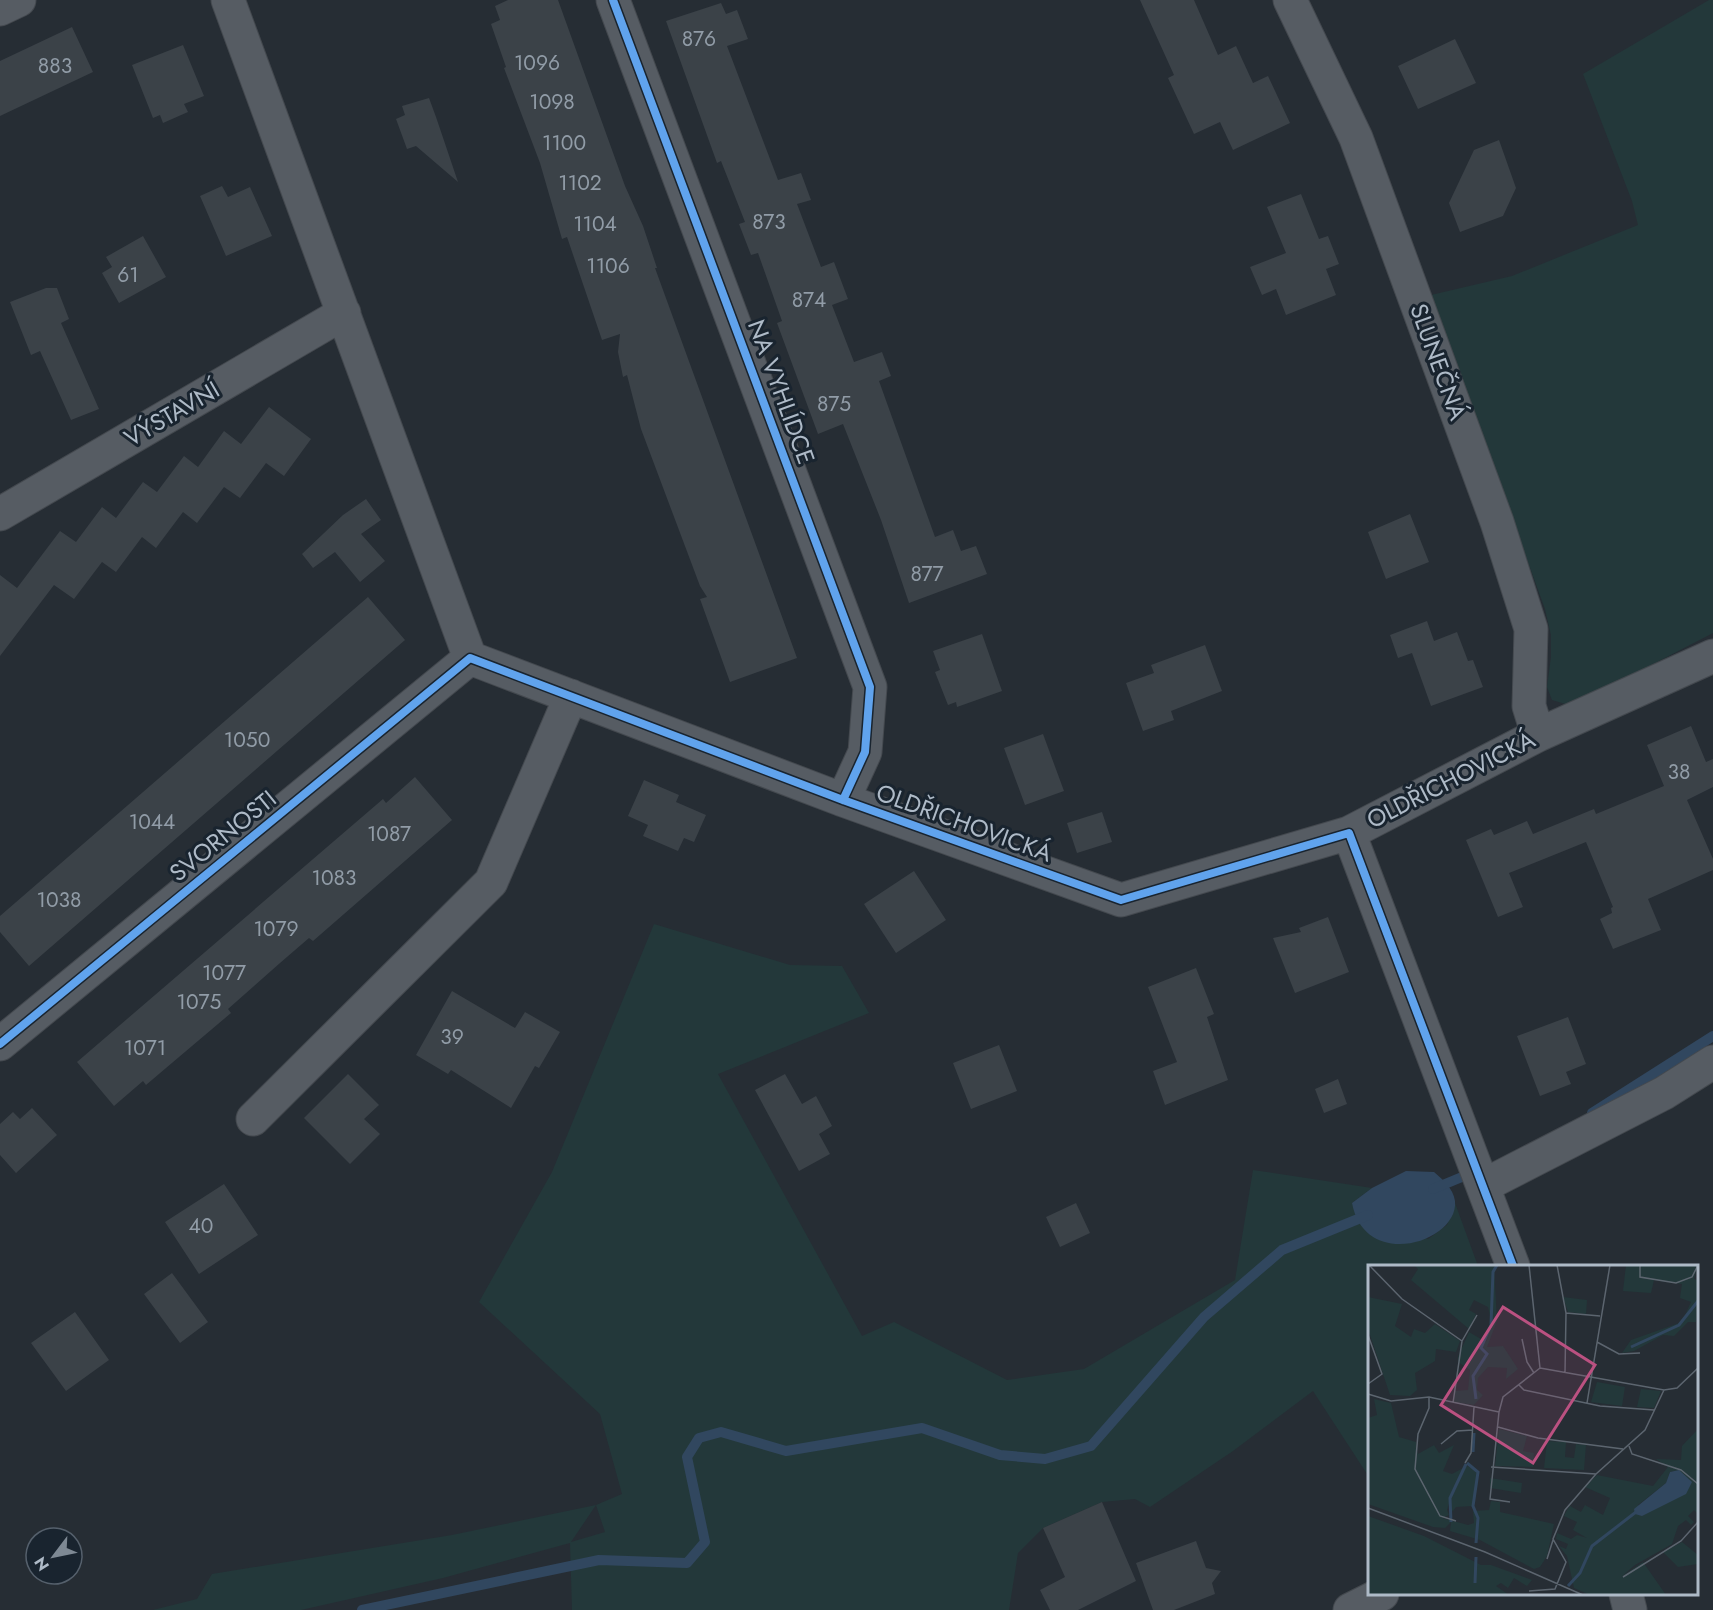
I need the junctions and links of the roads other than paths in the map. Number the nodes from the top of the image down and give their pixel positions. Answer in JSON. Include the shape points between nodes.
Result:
{"nodes":[{"id":1,"x":19,"y":0,"type":"edge"},
{"id":2,"x":228,"y":0,"type":"edge"},
{"id":3,"x":614,"y":0,"type":"edge"},
{"id":4,"x":1290,"y":0,"type":"edge"},
{"id":5,"x":0,"y":9,"type":"edge"},
{"id":6,"x":344,"y":313,"type":"junction"},
{"id":7,"x":0,"y":514,"type":"edge"},
{"id":8,"x":1713,"y":656,"type":"edge"},
{"id":9,"x":471,"y":658,"type":"junction"},
{"id":10,"x":571,"y":696,"type":"junction"},
{"id":11,"x":1538,"y":735,"type":"junction"},
{"id":12,"x":843,"y":800,"type":"junction"},
{"id":13,"x":1349,"y":833,"type":"junction"},
{"id":14,"x":0,"y":1044,"type":"edge"},
{"id":15,"x":1713,"y":1062,"type":"edge"},
{"id":16,"x":253,"y":1119,"type":"dead end"},
{"id":17,"x":1483,"y":1186,"type":"junction"},
{"id":18,"x":1513,"y":1265,"type":"edge"},
{"id":19,"x":1378,"y":1595,"type":"edge"},
{"id":20,"x":1626,"y":1595,"type":"edge"},
{"id":21,"x":1350,"y":1610,"type":"edge"},
{"id":22,"x":1630,"y":1610,"type":"edge"}],
"edges":[{"from":1,"to":5,"type":"street"},
{"from":2,"to":6,"type":"street"},
{"from":3,"to":12,"type":"street","name":"NA VYHLÍDCE","via":[[870,687],[866,752]]},
{"from":4,"to":11,"type":"street","name":"SLUNEČNÁ","via":[[1356,138],[1497,522],[1532,629],[1529,706]]},
{"from":6,"to":7,"type":"street","name":"VÝSTAVNÍ"},
{"from":6,"to":9,"type":"street"},
{"from":8,"to":11,"type":"street","name":"OLDŘICHOVICKÁ"},
{"from":9,"to":10,"type":"street","name":"OLDŘICHOVICKÁ"},
{"from":9,"to":14,"type":"street","name":"SVORNOSTI"},
{"from":10,"to":12,"type":"street","name":"OLDŘICHOVICKÁ"},
{"from":10,"to":16,"type":"street","via":[[490,882]]},
{"from":11,"to":13,"type":"street","name":"OLDŘICHOVICKÁ"},
{"from":12,"to":13,"type":"street","name":"OLDŘICHOVICKÁ","via":[[1121,900]]},
{"from":13,"to":17,"type":"street"},
{"from":15,"to":17,"type":"street","via":[[1664,1093]]},
{"from":17,"to":18,"type":"street"},
{"from":19,"to":21,"type":"street"},
{"from":20,"to":22,"type":"street"}]}
